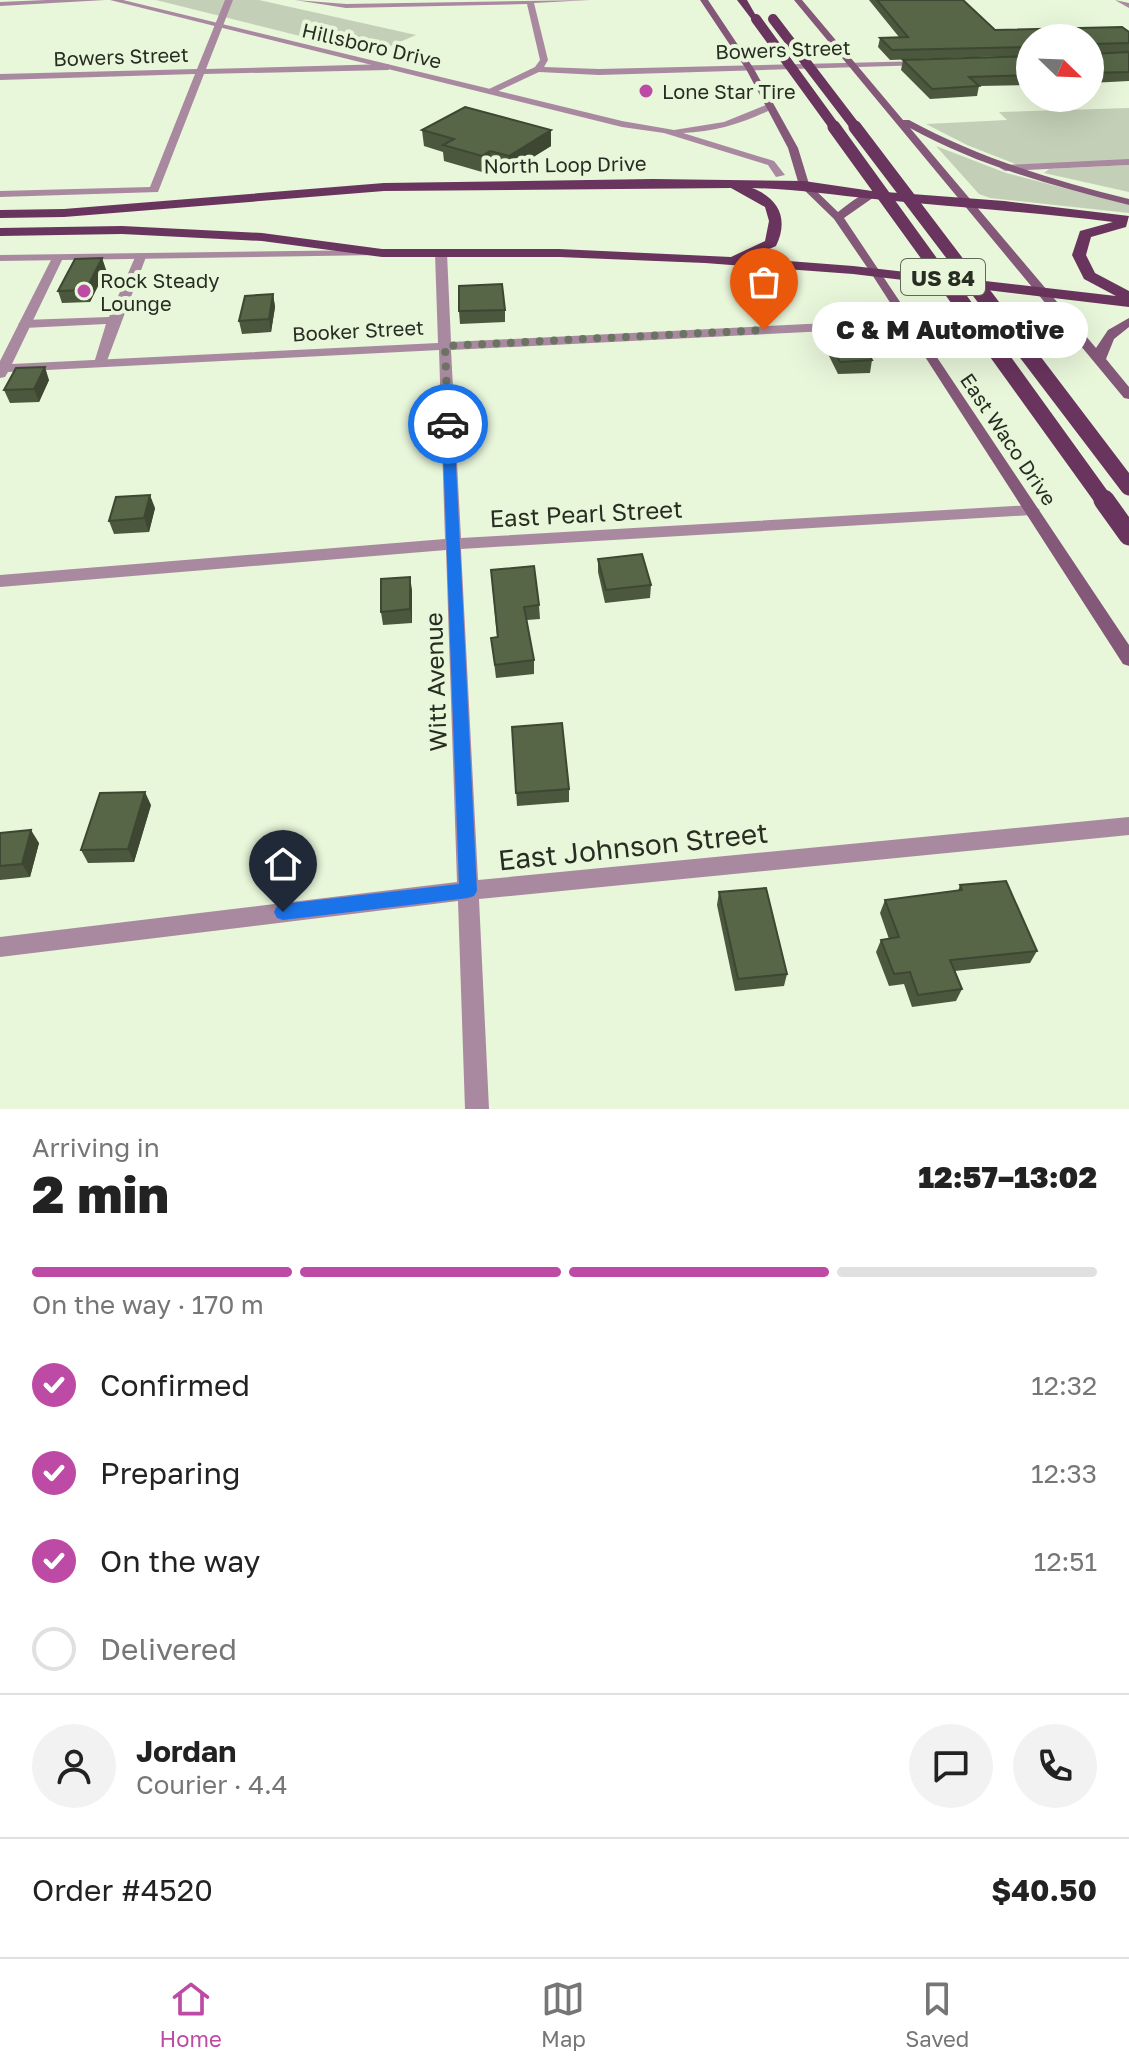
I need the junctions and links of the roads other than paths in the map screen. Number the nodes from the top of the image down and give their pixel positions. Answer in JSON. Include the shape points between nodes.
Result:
{"nodes":[{"id":1,"x":101,"y":0,"type":"edge"},
{"id":2,"x":114,"y":0,"type":"edge"},
{"id":3,"x":229,"y":0,"type":"edge"},
{"id":4,"x":299,"y":0,"type":"edge"},
{"id":5,"x":586,"y":0,"type":"edge"},
{"id":6,"x":704,"y":0,"type":"edge"},
{"id":7,"x":742,"y":0,"type":"edge"},
{"id":8,"x":798,"y":0,"type":"edge"},
{"id":9,"x":1119,"y":0,"type":"edge"},
{"id":10,"x":530,"y":1,"type":"edge"},
{"id":11,"x":0,"y":4,"type":"edge"},
{"id":12,"x":1129,"y":6,"type":"edge"},
{"id":13,"x":765,"y":16,"type":"junction"},
{"id":14,"x":219,"y":27,"type":"junction"},
{"id":15,"x":941,"y":62,"type":"edge"},
{"id":16,"x":852,"y":65,"type":"junction"},
{"id":17,"x":388,"y":67,"type":"junction"},
{"id":18,"x":538,"y":69,"type":"junction"},
{"id":19,"x":750,"y":69,"type":"junction"},
{"id":20,"x":201,"y":72,"type":"junction"},
{"id":21,"x":0,"y":77,"type":"edge"},
{"id":22,"x":492,"y":91,"type":"junction"},
{"id":23,"x":769,"y":107,"type":"junction"},
{"id":24,"x":893,"y":114,"type":"junction"},
{"id":25,"x":622,"y":124,"type":"junction"},
{"id":26,"x":665,"y":130,"type":"junction"},
{"id":27,"x":1129,"y":162,"type":"edge"},
{"id":28,"x":1005,"y":168,"type":"junction"},
{"id":29,"x":780,"y":175,"type":"junction"},
{"id":30,"x":717,"y":184,"type":"junction"},
{"id":31,"x":804,"y":185,"type":"junction"},
{"id":32,"x":0,"y":194,"type":"edge"},
{"id":33,"x":872,"y":195,"type":"junction"},
{"id":34,"x":967,"y":202,"type":"junction"},
{"id":35,"x":1129,"y":202,"type":"edge"},
{"id":36,"x":0,"y":214,"type":"edge"},
{"id":37,"x":838,"y":217,"type":"junction"},
{"id":38,"x":1129,"y":221,"type":"edge"},
{"id":39,"x":0,"y":232,"type":"edge"},
{"id":40,"x":382,"y":253,"type":"junction"},
{"id":41,"x":441,"y":253,"type":"junction"},
{"id":42,"x":140,"y":257,"type":"junction"},
{"id":43,"x":0,"y":258,"type":"edge"},
{"id":44,"x":57,"y":258,"type":"junction"},
{"id":45,"x":730,"y":260,"type":"junction"},
{"id":46,"x":877,"y":273,"type":"junction"},
{"id":47,"x":1040,"y":290,"type":"junction"},
{"id":48,"x":1129,"y":299,"type":"edge"},
{"id":49,"x":114,"y":320,"type":"junction"},
{"id":50,"x":1129,"y":322,"type":"edge"},
{"id":51,"x":908,"y":323,"type":"junction"},
{"id":52,"x":24,"y":324,"type":"junction"},
{"id":53,"x":445,"y":346,"type":"junction"},
{"id":54,"x":1099,"y":359,"type":"junction"},
{"id":55,"x":100,"y":363,"type":"junction"},
{"id":56,"x":1,"y":371,"type":"edge"},
{"id":57,"x":1129,"y":395,"type":"edge"},
{"id":58,"x":1129,"y":487,"type":"edge"},
{"id":59,"x":1032,"y":510,"type":"junction"},
{"id":60,"x":1129,"y":535,"type":"edge"},
{"id":61,"x":453,"y":544,"type":"junction"},
{"id":62,"x":0,"y":581,"type":"edge"},
{"id":63,"x":1129,"y":659,"type":"edge"},
{"id":64,"x":1129,"y":826,"type":"edge"},
{"id":65,"x":468,"y":891,"type":"junction"},
{"id":66,"x":0,"y":947,"type":"edge"},
{"id":67,"x":477,"y":1109,"type":"edge"}],
"edges":[{"from":1,"to":11,"type":"street"},
{"from":2,"to":14,"type":"street","name":"Hillsboro Drive"},
{"from":3,"to":14,"type":"street"},
{"from":4,"to":10,"type":"street","via":[[346,6]]},
{"from":5,"to":10,"type":"street"},
{"from":6,"to":19,"type":"main road","name":"East Waco Drive"},
{"from":7,"to":13,"type":"main road","name":"East Waco Drive","number":"US 84"},
{"from":8,"to":16,"type":"main road"},
{"from":9,"to":12,"type":"street"},
{"from":10,"to":18,"type":"street","via":[[544,60]]},
{"from":13,"to":58,"type":"main road","name":"East Waco Drive","number":"US 84","bridge":true},
{"from":13,"to":60,"type":"main road","name":"East Waco Drive","number":"US 84","bridge":true},
{"from":14,"to":17,"type":"street","name":"Hillsboro Drive"},
{"from":14,"to":20,"type":"street"},
{"from":15,"to":16,"type":"street","name":"Bowers Street"},
{"from":16,"to":19,"type":"street","name":"Bowers Street"},
{"from":16,"to":24,"type":"main road"},
{"from":17,"to":20,"type":"street","name":"Bowers Street"},
{"from":17,"to":22,"type":"street","name":"Hillsboro Drive"},
{"from":18,"to":19,"type":"street","name":"Bowers Street"},
{"from":18,"to":22,"type":"street"},
{"from":19,"to":23,"type":"main road","name":"East Waco Drive"},
{"from":20,"to":21,"type":"street","name":"Bowers Street"},
{"from":20,"to":32,"type":"street","via":[[154,190]]},
{"from":22,"to":25,"type":"street","name":"Hillsboro Drive"},
{"from":23,"to":26,"type":"street","via":[[720,127]]},
{"from":23,"to":31,"type":"main road","name":"East Waco Drive","via":[[793,148]]},
{"from":24,"to":28,"type":"main road","via":[[948,146]]},
{"from":24,"to":34,"type":"main road"},
{"from":25,"to":26,"type":"street","name":"Hillsboro Drive"},
{"from":25,"to":29,"type":"street","name":"Hillsboro Drive"},
{"from":26,"to":29,"type":"street","name":"Hillsboro Drive","via":[[771,163]]},
{"from":27,"to":28,"type":"street"},
{"from":28,"to":35,"type":"main road"},
{"from":29,"to":31,"type":"street","name":"Hillsboro Drive"},
{"from":30,"to":31,"type":"main road","name":"North Loop Drive"},
{"from":30,"to":36,"type":"main road","name":"North Loop Drive","via":[[384,187]]},
{"from":30,"to":45,"type":"main road","via":[[748,191],[776,211],[771,243]]},
{"from":31,"to":33,"type":"main road","name":"North Loop Drive"},
{"from":31,"to":37,"type":"main road","name":"East Waco Drive"},
{"from":33,"to":34,"type":"main road","name":"North Loop Drive"},
{"from":33,"to":37,"type":"main road"},
{"from":34,"to":38,"type":"main road","name":"North Loop Drive"},
{"from":34,"to":47,"type":"main road"},
{"from":37,"to":46,"type":"main road","name":"East Waco Drive"},
{"from":38,"to":48,"type":"main road","via":[[1085,234],[1079,255],[1089,276]]},
{"from":39,"to":40,"type":"main road","via":[[247,236]]},
{"from":40,"to":41,"type":"main road"},
{"from":40,"to":42,"type":"street"},
{"from":41,"to":45,"type":"main road"},
{"from":41,"to":53,"type":"street","name":"Witt Avenue"},
{"from":42,"to":44,"type":"street"},
{"from":42,"to":49,"type":"street"},
{"from":43,"to":44,"type":"street"},
{"from":44,"to":52,"type":"street"},
{"from":45,"to":46,"type":"main road"},
{"from":46,"to":47,"type":"main road"},
{"from":46,"to":51,"type":"main road","name":"East Waco Drive"},
{"from":47,"to":48,"type":"main road"},
{"from":47,"to":54,"type":"main road"},
{"from":49,"to":52,"type":"street"},
{"from":49,"to":55,"type":"street"},
{"from":50,"to":54,"type":"main road","via":[[1113,330]]},
{"from":51,"to":53,"type":"street","name":"Booker Street"},
{"from":51,"to":59,"type":"main road","name":"East Waco Drive"},
{"from":52,"to":56,"type":"street"},
{"from":53,"to":55,"type":"street","name":"Booker Street"},
{"from":53,"to":61,"type":"street","name":"Witt Avenue"},
{"from":54,"to":57,"type":"main road"},
{"from":55,"to":56,"type":"street","name":"Booker Street"},
{"from":59,"to":61,"type":"street","name":"East Pearl Street"},
{"from":59,"to":63,"type":"main road","name":"East Waco Drive"},
{"from":61,"to":62,"type":"street","name":"East Pearl Street"},
{"from":61,"to":65,"type":"street","name":"Witt Avenue"},
{"from":64,"to":65,"type":"street","name":"East Johnson Street"},
{"from":65,"to":66,"type":"street","name":"East Johnson Street"},
{"from":65,"to":67,"type":"street","name":"Witt Avenue"}]}
